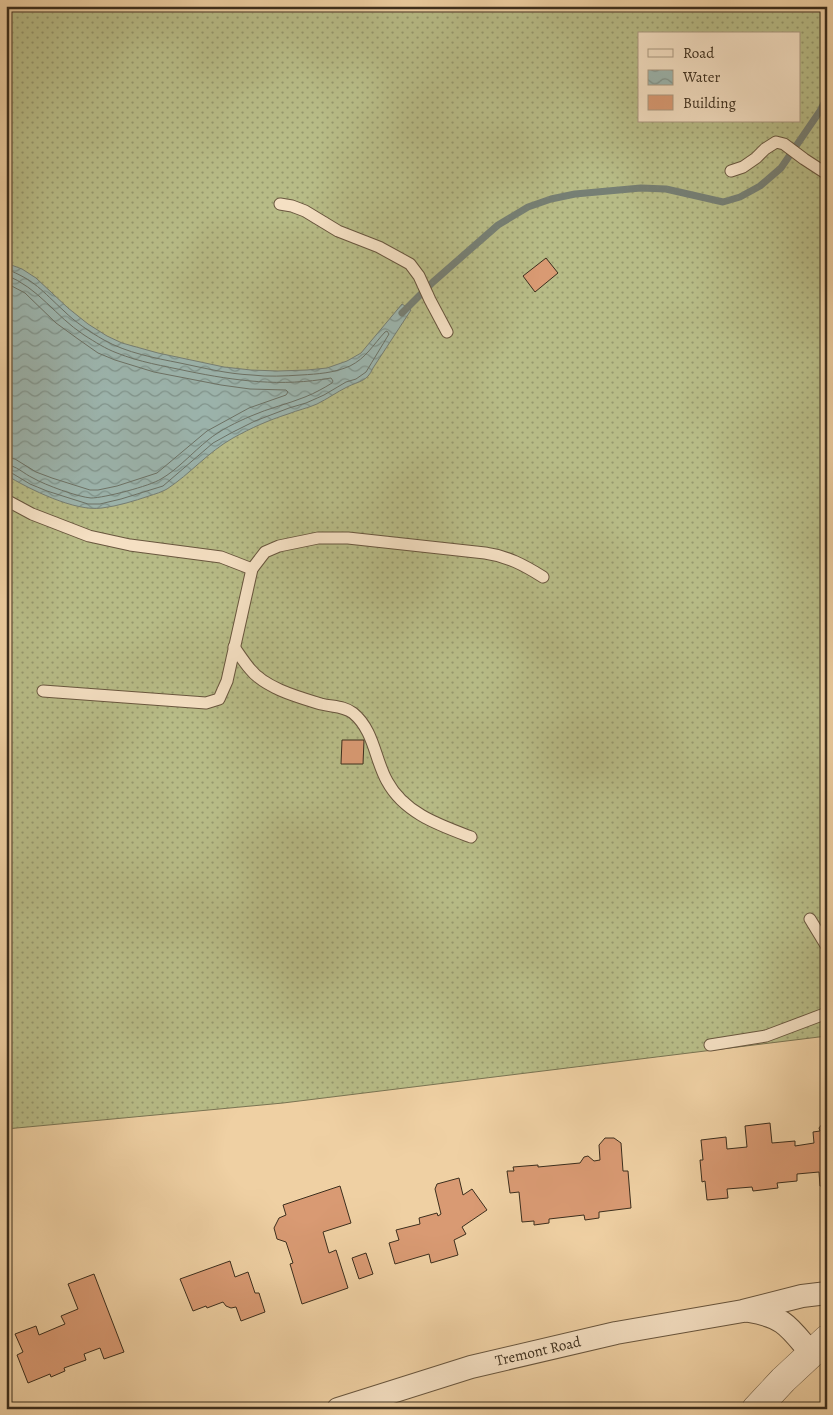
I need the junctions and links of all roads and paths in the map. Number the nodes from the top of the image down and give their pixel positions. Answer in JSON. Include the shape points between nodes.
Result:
{"nodes":[{"id":1,"x":732,"y":171,"type":"dead end"},
{"id":2,"x":827,"y":174,"type":"edge"},
{"id":3,"x":280,"y":204,"type":"dead end"},
{"id":4,"x":448,"y":332,"type":"dead end"},
{"id":5,"x":6,"y":500,"type":"edge"},
{"id":6,"x":252,"y":568,"type":"junction"},
{"id":7,"x":543,"y":577,"type":"dead end"},
{"id":8,"x":234,"y":647,"type":"junction"},
{"id":9,"x":43,"y":692,"type":"dead end"},
{"id":10,"x":471,"y":837,"type":"dead end"},
{"id":11,"x":810,"y":919,"type":"dead end"},
{"id":12,"x":827,"y":947,"type":"edge"},
{"id":13,"x":827,"y":1013,"type":"edge"},
{"id":14,"x":710,"y":1045,"type":"dead end"},
{"id":15,"x":827,"y":1293,"type":"edge"},
{"id":16,"x":743,"y":1310,"type":"junction"},
{"id":17,"x":819,"y":1346,"type":"edge"},
{"id":18,"x":338,"y":1409,"type":"edge"},
{"id":19,"x":756,"y":1409,"type":"edge"}],
"edges":[{"from":1,"to":2,"type":"lane","via":[[743,167],[776,142],[784,144]]},
{"from":3,"to":4,"type":"lane","via":[[305,211],[338,231],[410,264]]},
{"from":5,"to":6,"type":"lane","via":[[89,536],[221,557]]},
{"from":6,"to":7,"type":"lane","via":[[265,552],[279,546],[318,538],[348,538],[499,554]]},
{"from":6,"to":8,"type":"lane"},
{"from":8,"to":9,"type":"lane","via":[[227,681],[219,699],[206,703]]},
{"from":8,"to":10,"type":"lane","via":[[251,670],[271,685],[296,697],[346,708],[356,715],[375,749],[386,781],[401,801],[430,821]]},
{"from":11,"to":12,"type":"lane"},
{"from":13,"to":14,"type":"lane","via":[[766,1036]]},
{"from":15,"to":16,"type":"street","name":"Tremont Road"},
{"from":16,"to":17,"type":"street","name":"Tremont Road","via":[[776,1318]]},
{"from":16,"to":18,"type":"street","name":"Tremont Road","via":[[616,1333],[471,1367]]},
{"from":17,"to":19,"type":"street"}]}
